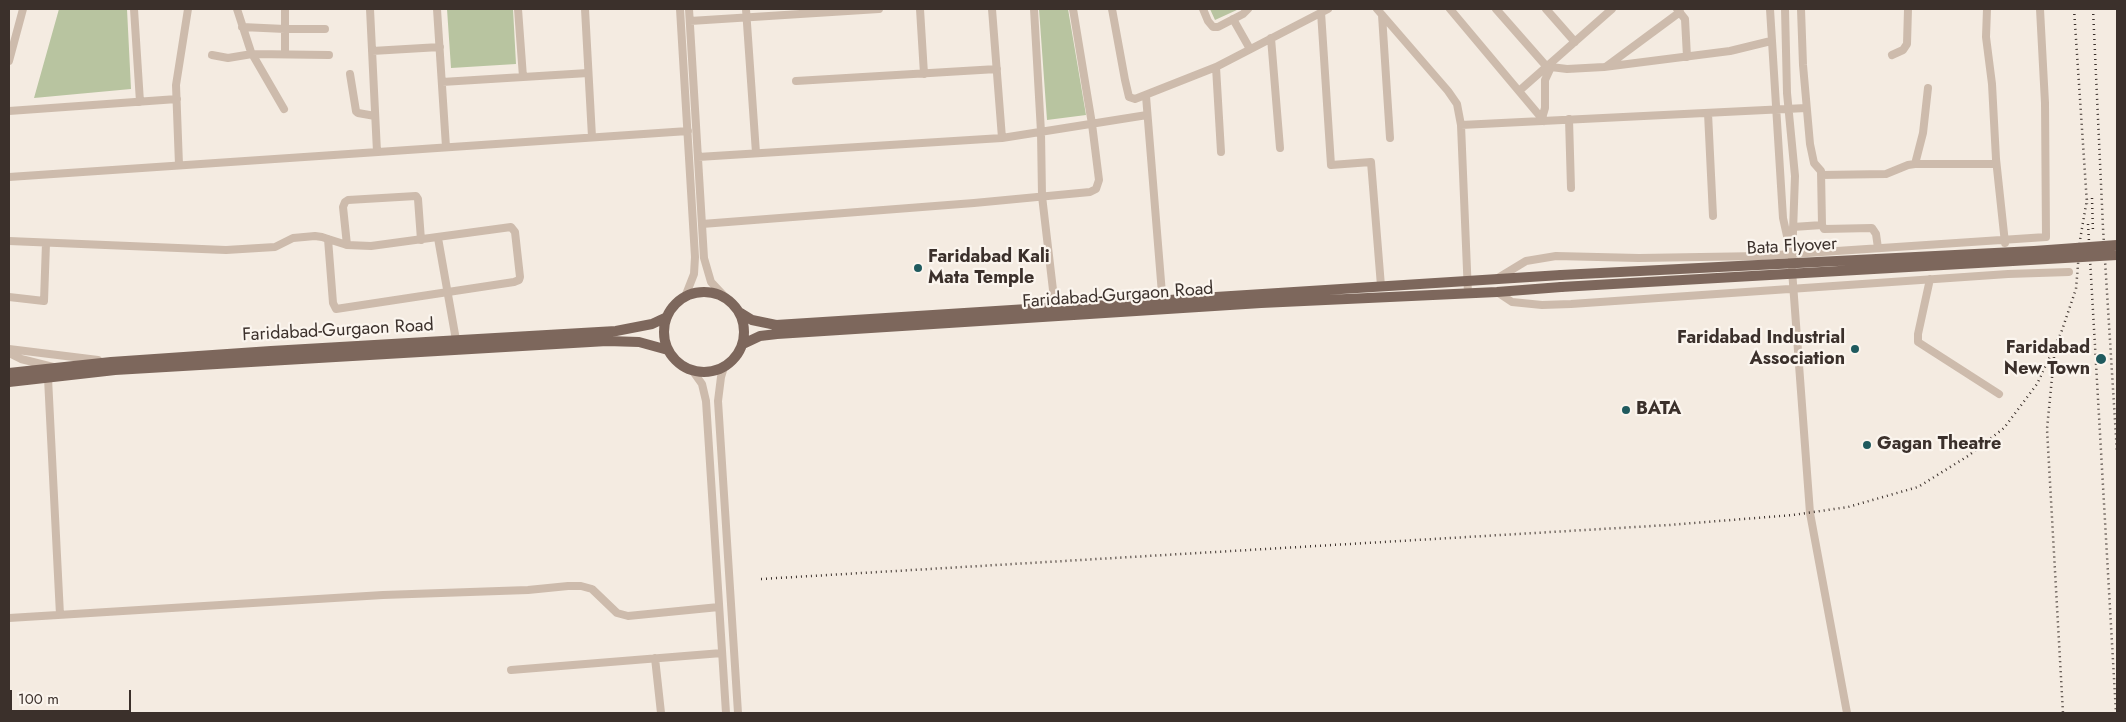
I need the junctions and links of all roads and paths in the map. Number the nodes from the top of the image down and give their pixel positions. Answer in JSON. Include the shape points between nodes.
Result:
{"nodes":[{"id":1,"x":23,"y":9,"type":"edge"},
{"id":2,"x":134,"y":9,"type":"edge"},
{"id":3,"x":188,"y":9,"type":"edge"},
{"id":4,"x":237,"y":9,"type":"edge"},
{"id":5,"x":285,"y":9,"type":"edge"},
{"id":6,"x":370,"y":9,"type":"edge"},
{"id":7,"x":437,"y":9,"type":"edge"},
{"id":8,"x":518,"y":9,"type":"edge"},
{"id":9,"x":584,"y":9,"type":"edge"},
{"id":10,"x":680,"y":9,"type":"edge"},
{"id":11,"x":689,"y":9,"type":"edge"},
{"id":12,"x":879,"y":9,"type":"edge"},
{"id":13,"x":920,"y":9,"type":"edge"},
{"id":14,"x":992,"y":9,"type":"edge"},
{"id":15,"x":1034,"y":9,"type":"edge"},
{"id":16,"x":1073,"y":9,"type":"edge"},
{"id":17,"x":1112,"y":9,"type":"edge"},
{"id":18,"x":1203,"y":9,"type":"edge"},
{"id":19,"x":1248,"y":9,"type":"edge"},
{"id":20,"x":1450,"y":9,"type":"edge"},
{"id":21,"x":1496,"y":9,"type":"edge"},
{"id":22,"x":1546,"y":9,"type":"edge"},
{"id":23,"x":1612,"y":9,"type":"edge"},
{"id":24,"x":1770,"y":9,"type":"edge"},
{"id":25,"x":1785,"y":9,"type":"edge"},
{"id":26,"x":1801,"y":9,"type":"edge"},
{"id":27,"x":1908,"y":9,"type":"edge"},
{"id":28,"x":1987,"y":9,"type":"edge"},
{"id":29,"x":2040,"y":9,"type":"edge"},
{"id":30,"x":1324,"y":10,"type":"edge"},
{"id":31,"x":1678,"y":10,"type":"edge"},
{"id":32,"x":783,"y":12,"type":"edge"},
{"id":33,"x":1380,"y":12,"type":"edge"},
{"id":34,"x":746,"y":13,"type":"edge"},
{"id":35,"x":1233,"y":19,"type":"junction"},
{"id":36,"x":690,"y":21,"type":"junction"},
{"id":37,"x":242,"y":27,"type":"junction"},
{"id":38,"x":285,"y":29,"type":"junction"},
{"id":39,"x":325,"y":29,"type":"dead end"},
{"id":40,"x":1271,"y":38,"type":"junction"},
{"id":41,"x":1771,"y":41,"type":"junction"},
{"id":42,"x":1575,"y":42,"type":"junction"},
{"id":43,"x":440,"y":47,"type":"junction"},
{"id":44,"x":1250,"y":49,"type":"junction"},
{"id":45,"x":372,"y":51,"type":"junction"},
{"id":46,"x":252,"y":54,"type":"junction"},
{"id":47,"x":285,"y":54,"type":"junction"},
{"id":48,"x":212,"y":55,"type":"dead end"},
{"id":49,"x":329,"y":55,"type":"dead end"},
{"id":50,"x":1892,"y":55,"type":"dead end"},
{"id":51,"x":1687,"y":57,"type":"junction"},
{"id":52,"x":9,"y":61,"type":"edge"},
{"id":53,"x":1216,"y":67,"type":"junction"},
{"id":54,"x":1549,"y":67,"type":"junction"},
{"id":55,"x":1604,"y":68,"type":"junction"},
{"id":56,"x":996,"y":69,"type":"junction"},
{"id":57,"x":588,"y":73,"type":"junction"},
{"id":58,"x":350,"y":74,"type":"dead end"},
{"id":59,"x":924,"y":74,"type":"junction"},
{"id":60,"x":523,"y":77,"type":"junction"},
{"id":61,"x":796,"y":81,"type":"dead end"},
{"id":62,"x":442,"y":82,"type":"junction"},
{"id":63,"x":1928,"y":88,"type":"dead end"},
{"id":64,"x":1519,"y":92,"type":"junction"},
{"id":65,"x":1146,"y":96,"type":"junction"},
{"id":66,"x":177,"y":99,"type":"junction"},
{"id":67,"x":140,"y":102,"type":"junction"},
{"id":68,"x":1806,"y":108,"type":"junction"},
{"id":69,"x":284,"y":109,"type":"dead end"},
{"id":70,"x":1789,"y":109,"type":"junction"},
{"id":71,"x":1776,"y":110,"type":"junction"},
{"id":72,"x":9,"y":111,"type":"edge"},
{"id":73,"x":1708,"y":113,"type":"junction"},
{"id":74,"x":1147,"y":115,"type":"junction"},
{"id":75,"x":375,"y":116,"type":"junction"},
{"id":76,"x":1542,"y":120,"type":"junction"},
{"id":77,"x":1569,"y":120,"type":"junction"},
{"id":78,"x":1092,"y":124,"type":"junction"},
{"id":79,"x":1461,"y":125,"type":"junction"},
{"id":80,"x":688,"y":131,"type":"junction"},
{"id":81,"x":1041,"y":132,"type":"junction"},
{"id":82,"x":592,"y":137,"type":"junction"},
{"id":83,"x":1002,"y":138,"type":"junction"},
{"id":84,"x":1390,"y":138,"type":"dead end"},
{"id":85,"x":446,"y":147,"type":"junction"},
{"id":86,"x":1280,"y":148,"type":"dead end"},
{"id":87,"x":377,"y":152,"type":"junction"},
{"id":88,"x":1221,"y":152,"type":"dead end"},
{"id":89,"x":756,"y":153,"type":"junction"},
{"id":90,"x":698,"y":157,"type":"junction"},
{"id":91,"x":1915,"y":164,"type":"junction"},
{"id":92,"x":1996,"y":164,"type":"junction"},
{"id":93,"x":179,"y":165,"type":"junction"},
{"id":94,"x":1821,"y":175,"type":"junction"},
{"id":95,"x":9,"y":176,"type":"edge"},
{"id":96,"x":1571,"y":188,"type":"dead end"},
{"id":97,"x":1042,"y":196,"type":"junction"},
{"id":98,"x":1713,"y":216,"type":"dead end"},
{"id":99,"x":702,"y":224,"type":"junction"},
{"id":100,"x":1822,"y":225,"type":"junction"},
{"id":101,"x":1793,"y":227,"type":"junction"},
{"id":102,"x":438,"y":238,"type":"junction"},
{"id":103,"x":328,"y":239,"type":"junction"},
{"id":104,"x":421,"y":240,"type":"junction"},
{"id":105,"x":2005,"y":240,"type":"junction"},
{"id":106,"x":9,"y":242,"type":"edge"},
{"id":107,"x":46,"y":243,"type":"junction"},
{"id":108,"x":347,"y":245,"type":"junction"},
{"id":109,"x":2117,"y":245,"type":"edge"},
{"id":110,"x":1878,"y":248,"type":"junction"},
{"id":111,"x":1791,"y":254,"type":"junction"},
{"id":112,"x":2117,"y":255,"type":"edge"},
{"id":113,"x":2069,"y":272,"type":"dead end"},
{"id":114,"x":2008,"y":274,"type":"junction"},
{"id":115,"x":1930,"y":279,"type":"junction"},
{"id":116,"x":1497,"y":280,"type":"junction"},
{"id":117,"x":1468,"y":282,"type":"junction"},
{"id":118,"x":1381,"y":286,"type":"junction"},
{"id":119,"x":1794,"y":288,"type":"junction"},
{"id":120,"x":1497,"y":292,"type":"junction"},
{"id":121,"x":448,"y":293,"type":"junction"},
{"id":122,"x":1468,"y":294,"type":"junction"},
{"id":123,"x":9,"y":297,"type":"edge"},
{"id":124,"x":684,"y":297,"type":"junction"},
{"id":125,"x":727,"y":299,"type":"junction"},
{"id":126,"x":1163,"y":305,"type":"junction"},
{"id":127,"x":1055,"y":307,"type":"junction"},
{"id":128,"x":739,"y":312,"type":"junction"},
{"id":129,"x":667,"y":317,"type":"junction"},
{"id":130,"x":456,"y":340,"type":"junction"},
{"id":131,"x":743,"y":344,"type":"junction"},
{"id":132,"x":668,"y":350,"type":"junction"},
{"id":133,"x":9,"y":351,"type":"edge"},
{"id":134,"x":111,"y":362,"type":"junction"},
{"id":135,"x":724,"y":367,"type":"junction"},
{"id":136,"x":56,"y":368,"type":"junction"},
{"id":137,"x":692,"y":370,"type":"junction"},
{"id":138,"x":9,"y":372,"type":"edge"},
{"id":139,"x":78,"y":375,"type":"junction"},
{"id":140,"x":48,"y":378,"type":"junction"},
{"id":141,"x":9,"y":382,"type":"edge"},
{"id":142,"x":1999,"y":394,"type":"dead end"},
{"id":143,"x":719,"y":607,"type":"junction"},
{"id":144,"x":60,"y":615,"type":"junction"},
{"id":145,"x":9,"y":618,"type":"edge"},
{"id":146,"x":722,"y":653,"type":"junction"},
{"id":147,"x":656,"y":658,"type":"junction"},
{"id":148,"x":511,"y":670,"type":"dead end"},
{"id":149,"x":661,"y":713,"type":"edge"},
{"id":150,"x":726,"y":713,"type":"edge"},
{"id":151,"x":738,"y":713,"type":"edge"},
{"id":152,"x":1847,"y":713,"type":"edge"}],
"edges":[{"from":1,"to":52,"type":"street"},
{"from":2,"to":67,"type":"street"},
{"from":3,"to":66,"type":"street"},
{"from":4,"to":37,"type":"street"},
{"from":5,"to":38,"type":"street"},
{"from":6,"to":45,"type":"street"},
{"from":7,"to":43,"type":"street"},
{"from":8,"to":60,"type":"street"},
{"from":9,"to":57,"type":"street"},
{"from":10,"to":80,"type":"street"},
{"from":11,"to":36,"type":"street"},
{"from":12,"to":32,"type":"street"},
{"from":13,"to":59,"type":"street"},
{"from":14,"to":56,"type":"street"},
{"from":15,"to":81,"type":"street"},
{"from":16,"to":78,"type":"street"},
{"from":17,"to":65,"type":"street","via":[[1129,97]]},
{"from":18,"to":35,"type":"street","via":[[1213,27]]},
{"from":19,"to":35,"type":"street"},
{"from":20,"to":64,"type":"street"},
{"from":21,"to":54,"type":"street"},
{"from":22,"to":42,"type":"street"},
{"from":23,"to":42,"type":"street"},
{"from":24,"to":41,"type":"street"},
{"from":25,"to":70,"type":"street"},
{"from":26,"to":68,"type":"street"},
{"from":27,"to":50,"type":"street","via":[[1907,44]]},
{"from":28,"to":92,"type":"street","via":[[1986,37]]},
{"from":29,"to":105,"type":"street","via":[[2045,103],[2046,238]]},
{"from":30,"to":40,"type":"street"},
{"from":30,"to":118,"type":"street","via":[[1331,164],[1371,162]]},
{"from":31,"to":51,"type":"street","via":[[1685,19]]},
{"from":31,"to":55,"type":"street"},
{"from":32,"to":34,"type":"street"},
{"from":33,"to":79,"type":"street","via":[[1448,91],[1457,104]]},
{"from":33,"to":84,"type":"street"},
{"from":34,"to":36,"type":"street"},
{"from":34,"to":89,"type":"street"},
{"from":35,"to":44,"type":"street"},
{"from":36,"to":90,"type":"street"},
{"from":37,"to":38,"type":"street"},
{"from":37,"to":46,"type":"street"},
{"from":38,"to":39,"type":"street"},
{"from":38,"to":47,"type":"street"},
{"from":40,"to":44,"type":"street"},
{"from":40,"to":86,"type":"street"},
{"from":41,"to":51,"type":"street"},
{"from":41,"to":71,"type":"street"},
{"from":42,"to":54,"type":"street"},
{"from":43,"to":45,"type":"street"},
{"from":43,"to":62,"type":"street"},
{"from":44,"to":53,"type":"street"},
{"from":45,"to":75,"type":"street"},
{"from":46,"to":47,"type":"street"},
{"from":46,"to":48,"type":"street","via":[[228,58]]},
{"from":46,"to":69,"type":"street"},
{"from":47,"to":49,"type":"street"},
{"from":51,"to":55,"type":"street"},
{"from":53,"to":65,"type":"street"},
{"from":53,"to":88,"type":"street"},
{"from":54,"to":55,"type":"street"},
{"from":54,"to":64,"type":"street"},
{"from":54,"to":76,"type":"street"},
{"from":56,"to":59,"type":"street"},
{"from":56,"to":83,"type":"street"},
{"from":57,"to":60,"type":"street"},
{"from":57,"to":82,"type":"street"},
{"from":58,"to":75,"type":"street","via":[[357,112]]},
{"from":59,"to":61,"type":"street"},
{"from":60,"to":62,"type":"street"},
{"from":62,"to":85,"type":"street"},
{"from":63,"to":91,"type":"street","via":[[1923,133]]},
{"from":64,"to":76,"type":"street"},
{"from":65,"to":74,"type":"street"},
{"from":66,"to":67,"type":"street"},
{"from":66,"to":93,"type":"street"},
{"from":67,"to":72,"type":"street"},
{"from":68,"to":70,"type":"street"},
{"from":68,"to":94,"type":"street","via":[[1814,162]]},
{"from":70,"to":71,"type":"street"},
{"from":70,"to":101,"type":"street","via":[[1794,176]]},
{"from":71,"to":73,"type":"street"},
{"from":71,"to":111,"type":"street","via":[[1783,218]]},
{"from":73,"to":77,"type":"street"},
{"from":73,"to":98,"type":"street"},
{"from":74,"to":78,"type":"street"},
{"from":74,"to":126,"type":"street"},
{"from":75,"to":87,"type":"street"},
{"from":76,"to":77,"type":"street"},
{"from":76,"to":79,"type":"street"},
{"from":77,"to":96,"type":"street"},
{"from":78,"to":81,"type":"street"},
{"from":78,"to":97,"type":"street","via":[[1099,180],[1096,189]]},
{"from":79,"to":117,"type":"street"},
{"from":80,"to":82,"type":"street"},
{"from":80,"to":124,"type":"street","via":[[695,257],[694,274]]},
{"from":81,"to":83,"type":"street"},
{"from":81,"to":97,"type":"street"},
{"from":82,"to":85,"type":"street"},
{"from":83,"to":89,"type":"street"},
{"from":85,"to":87,"type":"street"},
{"from":87,"to":93,"type":"street"},
{"from":89,"to":90,"type":"street"},
{"from":90,"to":99,"type":"street"},
{"from":91,"to":92,"type":"street"},
{"from":91,"to":94,"type":"street","via":[[1886,174]]},
{"from":92,"to":105,"type":"street"},
{"from":93,"to":95,"type":"street"},
{"from":94,"to":100,"type":"street"},
{"from":97,"to":99,"type":"street"},
{"from":97,"to":127,"type":"street"},
{"from":99,"to":125,"type":"street","via":[[707,272]]},
{"from":100,"to":101,"type":"street"},
{"from":100,"to":110,"type":"street","via":[[1824,229],[1872,228]]},
{"from":101,"to":111,"type":"street"},
{"from":102,"to":104,"type":"street"},
{"from":102,"to":121,"type":"street"},
{"from":102,"to":121,"type":"street","via":[[506,227],[515,232],[519,280]]},
{"from":103,"to":107,"type":"street","via":[[298,237],[275,247],[226,250]]},
{"from":103,"to":108,"type":"street"},
{"from":103,"to":121,"type":"street","via":[[336,309]]},
{"from":104,"to":108,"type":"street","via":[[372,246]]},
{"from":104,"to":108,"type":"street","via":[[416,196],[348,200],[343,206]]},
{"from":105,"to":110,"type":"street"},
{"from":105,"to":114,"type":"street"},
{"from":106,"to":107,"type":"street"},
{"from":107,"to":123,"type":"street","via":[[44,301]]},
{"from":109,"to":116,"type":"main road","name":"Bata Flyover","bridge":true},
{"from":110,"to":111,"type":"street"},
{"from":111,"to":116,"type":"street","via":[[1639,258],[1556,256],[1526,261]]},
{"from":111,"to":119,"type":"street"},
{"from":112,"to":120,"type":"main road","name":"Bata Flyover","bridge":true},
{"from":113,"to":114,"type":"street"},
{"from":114,"to":115,"type":"street"},
{"from":115,"to":119,"type":"street"},
{"from":115,"to":142,"type":"street","via":[[1918,342]]},
{"from":116,"to":117,"type":"main road","name":"Bata Flyover"},
{"from":117,"to":118,"type":"main road","name":"Faridabad-Gurgaon Road"},
{"from":117,"to":122,"type":"street"},
{"from":118,"to":126,"type":"main road","name":"Faridabad-Gurgaon Road"},
{"from":119,"to":120,"type":"street","via":[[1542,305],[1512,302]]},
{"from":119,"to":152,"type":"street","via":[[1810,513]]},
{"from":120,"to":122,"type":"main road","name":"Faridabad-Gurgaon Road"},
{"from":121,"to":130,"type":"street"},
{"from":122,"to":126,"type":"main road","name":"Faridabad-Gurgaon Road"},
{"from":124,"to":125,"type":"main road","via":[[700,292],[715,293]]},
{"from":124,"to":129,"type":"main road"},
{"from":125,"to":128,"type":"main road"},
{"from":126,"to":127,"type":"main road","name":"Faridabad-Gurgaon Road"},
{"from":126,"to":131,"type":"main road","name":"Faridabad-Gurgaon Road","via":[[777,334],[760,336]]},
{"from":127,"to":128,"type":"main road","name":"Faridabad-Gurgaon Road","via":[[776,325],[752,320]]},
{"from":128,"to":131,"type":"main road","via":[[744,327]]},
{"from":129,"to":130,"type":"main road","name":"Faridabad-Gurgaon Road","via":[[652,324],[616,331]]},
{"from":129,"to":132,"type":"main road","via":[[664,336]]},
{"from":130,"to":134,"type":"main road","name":"Faridabad-Gurgaon Road"},
{"from":131,"to":135,"type":"main road","via":[[736,357]]},
{"from":132,"to":137,"type":"main road","via":[[679,363]]},
{"from":132,"to":139,"type":"main road","name":"Faridabad-Gurgaon Road","via":[[639,342],[607,341],[115,370]]},
{"from":133,"to":134,"type":"street"},
{"from":133,"to":136,"type":"street","via":[[21,359]]},
{"from":134,"to":136,"type":"main road","name":"Faridabad-Gurgaon Road"},
{"from":135,"to":137,"type":"main road","via":[[709,372]]},
{"from":135,"to":151,"type":"street","via":[[718,400]]},
{"from":136,"to":138,"type":"main road","name":"Faridabad-Gurgaon Road"},
{"from":136,"to":139,"type":"street"},
{"from":137,"to":143,"type":"street","via":[[702,384],[706,401]]},
{"from":139,"to":140,"type":"main road","name":"Faridabad-Gurgaon Road"},
{"from":140,"to":141,"type":"main road","name":"Faridabad-Gurgaon Road"},
{"from":140,"to":144,"type":"street"},
{"from":143,"to":144,"type":"street","via":[[628,616],[617,613],[592,589],[575,586]]},
{"from":143,"to":146,"type":"street"},
{"from":144,"to":145,"type":"street"},
{"from":146,"to":147,"type":"street"},
{"from":146,"to":150,"type":"street"},
{"from":147,"to":148,"type":"street"},
{"from":147,"to":149,"type":"street"}]}
